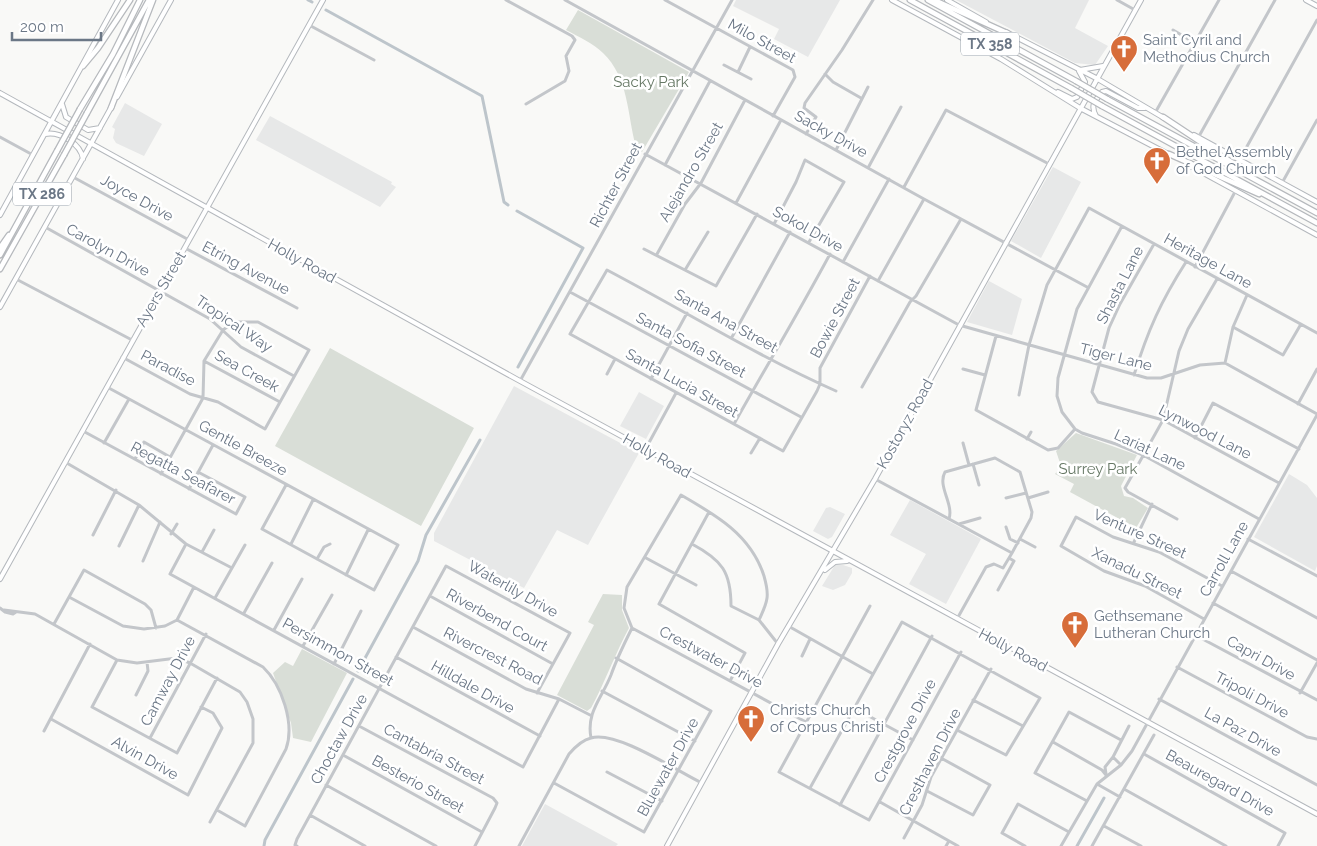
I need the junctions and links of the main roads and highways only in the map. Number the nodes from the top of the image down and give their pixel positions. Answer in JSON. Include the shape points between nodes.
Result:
{"nodes":[{"id":1,"x":118,"y":0,"type":"edge"},
{"id":2,"x":130,"y":0,"type":"edge"},
{"id":3,"x":140,"y":0,"type":"edge"},
{"id":4,"x":149,"y":0,"type":"edge"},
{"id":5,"x":153,"y":0,"type":"edge"},
{"id":6,"x":171,"y":0,"type":"edge"},
{"id":7,"x":323,"y":0,"type":"edge"},
{"id":8,"x":892,"y":0,"type":"edge"},
{"id":9,"x":910,"y":0,"type":"edge"},
{"id":10,"x":928,"y":0,"type":"edge"},
{"id":11,"x":934,"y":0,"type":"edge"},
{"id":12,"x":947,"y":0,"type":"edge"},
{"id":13,"x":1141,"y":0,"type":"edge"},
{"id":14,"x":1309,"y":1,"type":"edge"},
{"id":15,"x":1317,"y":6,"type":"edge"},
{"id":16,"x":1007,"y":33,"type":"junction"},
{"id":17,"x":83,"y":66,"type":"junction"},
{"id":18,"x":1103,"y":66,"type":"junction"},
{"id":19,"x":1078,"y":69,"type":"junction"},
{"id":20,"x":1096,"y":78,"type":"junction"},
{"id":21,"x":1034,"y":80,"type":"junction"},
{"id":22,"x":0,"y":93,"type":"edge"},
{"id":23,"x":62,"y":104,"type":"junction"},
{"id":24,"x":111,"y":108,"type":"junction"},
{"id":25,"x":1080,"y":108,"type":"junction"},
{"id":26,"x":1147,"y":108,"type":"junction"},
{"id":27,"x":1096,"y":116,"type":"junction"},
{"id":28,"x":1163,"y":118,"type":"junction"},
{"id":29,"x":53,"y":121,"type":"junction"},
{"id":30,"x":100,"y":128,"type":"junction"},
{"id":31,"x":45,"y":134,"type":"junction"},
{"id":32,"x":92,"y":144,"type":"junction"},
{"id":33,"x":1169,"y":154,"type":"junction"},
{"id":34,"x":84,"y":159,"type":"junction"},
{"id":35,"x":1260,"y":181,"type":"junction"},
{"id":36,"x":32,"y":200,"type":"junction"},
{"id":37,"x":1317,"y":202,"type":"edge"},
{"id":38,"x":1284,"y":205,"type":"junction"},
{"id":39,"x":207,"y":209,"type":"junction"},
{"id":40,"x":1317,"y":213,"type":"edge"},
{"id":41,"x":0,"y":215,"type":"edge"},
{"id":42,"x":1317,"y":223,"type":"edge"},
{"id":43,"x":1317,"y":235,"type":"edge"},
{"id":44,"x":0,"y":248,"type":"edge"},
{"id":45,"x":0,"y":256,"type":"edge"},
{"id":46,"x":0,"y":270,"type":"edge"},
{"id":47,"x":0,"y":307,"type":"edge"},
{"id":48,"x":833,"y":552,"type":"junction"},
{"id":49,"x":848,"y":560,"type":"junction"},
{"id":50,"x":823,"y":571,"type":"junction"},
{"id":51,"x":0,"y":579,"type":"edge"},
{"id":52,"x":1317,"y":814,"type":"edge"},
{"id":53,"x":667,"y":846,"type":"edge"}],
"edges":[{"from":1,"to":17,"type":"main road"},
{"from":2,"to":17,"type":"highway"},
{"from":3,"to":36,"type":"highway","number":"TX 286","bridge":true},
{"from":4,"to":46,"type":"highway","number":"TX 286","bridge":true},
{"from":5,"to":24,"type":"highway"},
{"from":6,"to":24,"type":"main road"},
{"from":7,"to":39,"type":"main road","name":"Ayers Street"},
{"from":8,"to":21,"type":"main road"},
{"from":9,"to":38,"type":"highway","number":"TX 358","bridge":true},
{"from":10,"to":35,"type":"highway","number":"TX 358","bridge":true},
{"from":11,"to":16,"type":"highway"},
{"from":12,"to":16,"type":"main road"},
{"from":13,"to":18,"type":"main road","name":"Kostoryz Road"},
{"from":14,"to":15,"type":"main road"},
{"from":16,"to":19,"type":"main road"},
{"from":17,"to":23,"type":"main road"},
{"from":18,"to":19,"type":"main road"},
{"from":18,"to":20,"type":"main road","name":"Kostoryz Road"},
{"from":19,"to":20,"type":"main road"},
{"from":19,"to":21,"type":"main road","via":[[1085,82],[1077,97],[1072,99]]},
{"from":20,"to":25,"type":"main road","name":"Kostoryz Road"},
{"from":20,"to":26,"type":"main road"},
{"from":21,"to":25,"type":"main road"},
{"from":22,"to":29,"type":"main road","name":"Holly Road"},
{"from":23,"to":29,"type":"main road"},
{"from":23,"to":30,"type":"main road","via":[[66,118],[88,130]]},
{"from":24,"to":30,"type":"main road"},
{"from":25,"to":27,"type":"main road"},
{"from":25,"to":48,"type":"main road","name":"Kostoryz Road"},
{"from":26,"to":27,"type":"main road","via":[[1138,108],[1106,91],[1093,104]]},
{"from":26,"to":28,"type":"main road"},
{"from":27,"to":33,"type":"main road"},
{"from":28,"to":35,"type":"highway"},
{"from":28,"to":37,"type":"main road"},
{"from":29,"to":31,"type":"main road"},
{"from":29,"to":32,"type":"main road","name":"Holly Road"},
{"from":30,"to":32,"type":"main road"},
{"from":31,"to":34,"type":"main road","via":[[54,134],[78,146]]},
{"from":31,"to":41,"type":"main road"},
{"from":32,"to":34,"type":"main road"},
{"from":32,"to":39,"type":"main road","name":"Holly Road"},
{"from":33,"to":38,"type":"highway"},
{"from":33,"to":43,"type":"main road"},
{"from":34,"to":47,"type":"main road"},
{"from":35,"to":40,"type":"highway","number":"TX 358"},
{"from":36,"to":44,"type":"highway"},
{"from":36,"to":45,"type":"highway","number":"TX 286"},
{"from":38,"to":42,"type":"highway","number":"TX 358"},
{"from":39,"to":48,"type":"main road","name":"Holly Road"},
{"from":39,"to":51,"type":"main road","name":"Ayers Street"},
{"from":48,"to":49,"type":"main road","name":"Holly Road"},
{"from":48,"to":50,"type":"main road","name":"Kostoryz Road"},
{"from":49,"to":50,"type":"main road","via":[[835,562]]},
{"from":49,"to":52,"type":"main road","name":"Holly Road"},
{"from":50,"to":53,"type":"main road","name":"Kostoryz Road","via":[[778,644]]}]}
